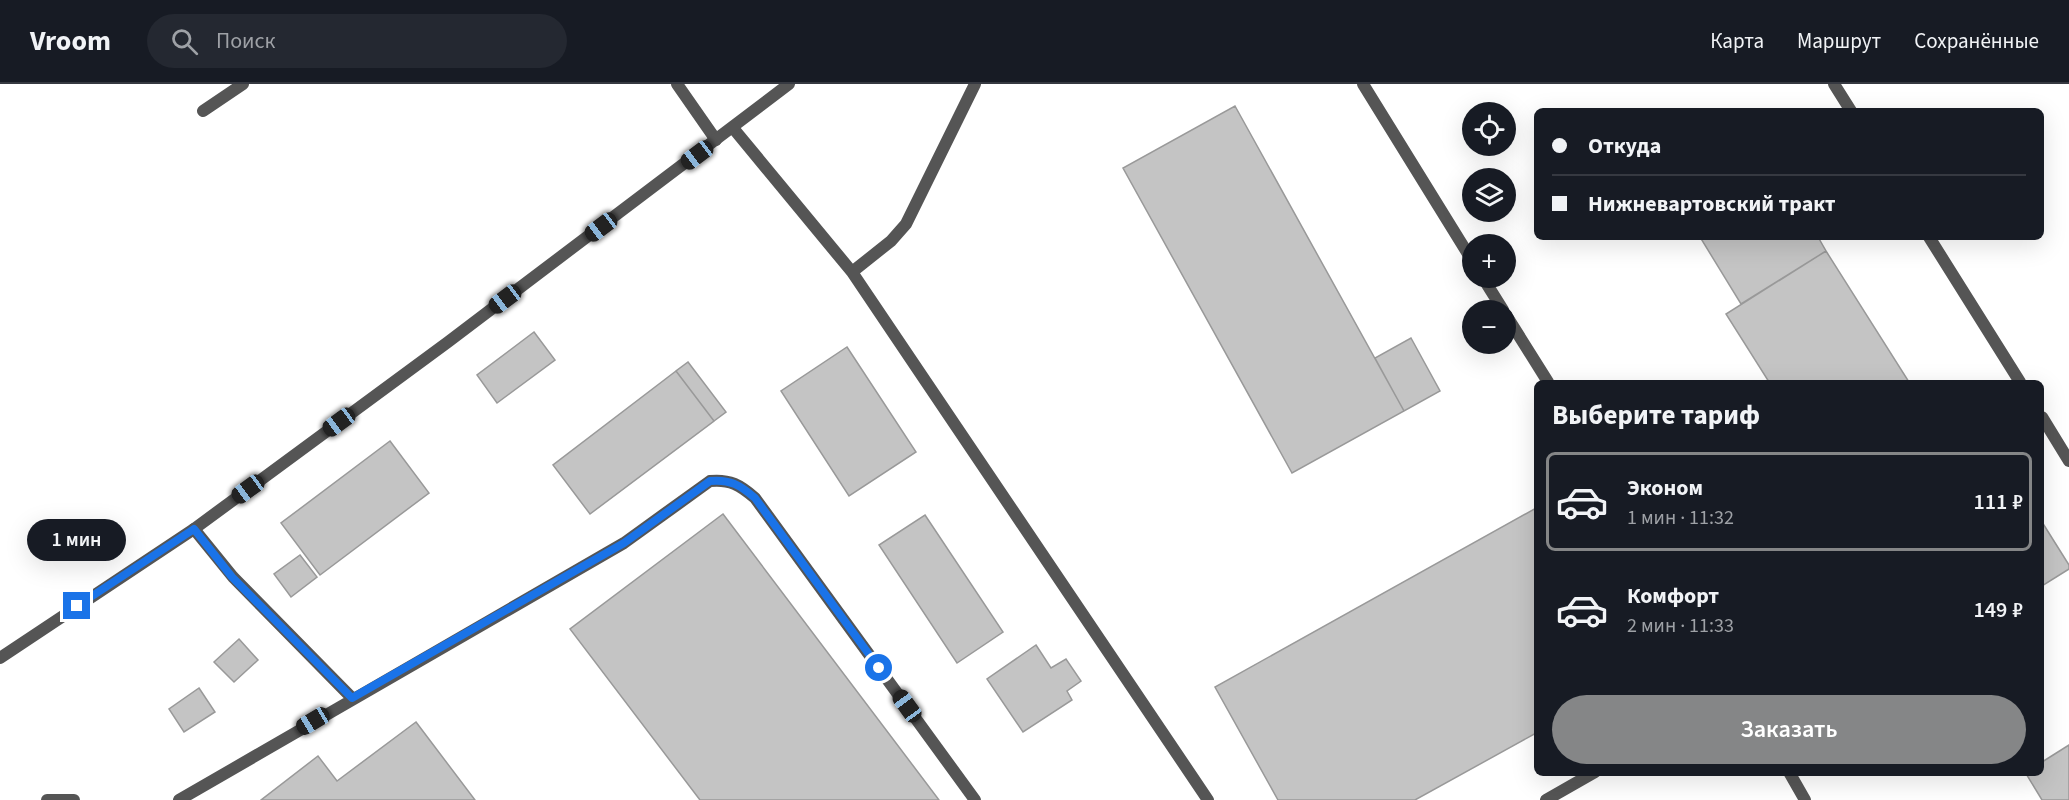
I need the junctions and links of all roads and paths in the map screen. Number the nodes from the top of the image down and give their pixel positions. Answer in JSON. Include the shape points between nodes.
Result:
{"nodes":[{"id":1,"x":243,"y":84,"type":"edge"},
{"id":2,"x":676,"y":84,"type":"edge"},
{"id":3,"x":789,"y":84,"type":"edge"},
{"id":4,"x":975,"y":84,"type":"edge"},
{"id":5,"x":1363,"y":84,"type":"edge"},
{"id":6,"x":1834,"y":84,"type":"edge"},
{"id":7,"x":1849,"y":108,"type":"edge"},
{"id":8,"x":203,"y":111,"type":"dead end"},
{"id":9,"x":733,"y":128,"type":"junction"},
{"id":10,"x":716,"y":140,"type":"junction"},
{"id":11,"x":1931,"y":240,"type":"edge"},
{"id":12,"x":1462,"y":244,"type":"edge"},
{"id":13,"x":852,"y":272,"type":"junction"},
{"id":14,"x":1516,"y":331,"type":"edge"},
{"id":15,"x":1547,"y":380,"type":"edge"},
{"id":16,"x":2019,"y":380,"type":"edge"},
{"id":17,"x":2044,"y":420,"type":"edge"},
{"id":18,"x":2069,"y":461,"type":"edge"},
{"id":19,"x":194,"y":529,"type":"junction"},
{"id":20,"x":0,"y":658,"type":"edge"},
{"id":21,"x":352,"y":698,"type":"junction"},
{"id":22,"x":1588,"y":776,"type":"edge"},
{"id":23,"x":1791,"y":776,"type":"edge"},
{"id":24,"x":47,"y":800,"type":"edge"},
{"id":25,"x":74,"y":800,"type":"edge"},
{"id":26,"x":179,"y":800,"type":"edge"},
{"id":27,"x":975,"y":800,"type":"edge"},
{"id":28,"x":1208,"y":800,"type":"edge"},
{"id":29,"x":1546,"y":800,"type":"edge"},
{"id":30,"x":1805,"y":800,"type":"edge"}],
"edges":[{"from":1,"to":8,"type":"street"},
{"from":2,"to":10,"type":"street"},
{"from":3,"to":9,"type":"street"},
{"from":4,"to":13,"type":"street","via":[[906,224]]},
{"from":5,"to":12,"type":"street"},
{"from":6,"to":7,"type":"street"},
{"from":9,"to":10,"type":"street"},
{"from":9,"to":13,"type":"street"},
{"from":10,"to":19,"type":"street"},
{"from":11,"to":16,"type":"street"},
{"from":13,"to":28,"type":"street"},
{"from":14,"to":15,"type":"street"},
{"from":17,"to":18,"type":"street"},
{"from":19,"to":20,"type":"street"},
{"from":19,"to":21,"type":"street","via":[[232,577]]},
{"from":21,"to":26,"type":"street"},
{"from":21,"to":27,"type":"street","via":[[624,543],[710,481],[725,479],[755,498]]},
{"from":22,"to":29,"type":"street"},
{"from":23,"to":30,"type":"street"},
{"from":24,"to":25,"type":"street"}]}
